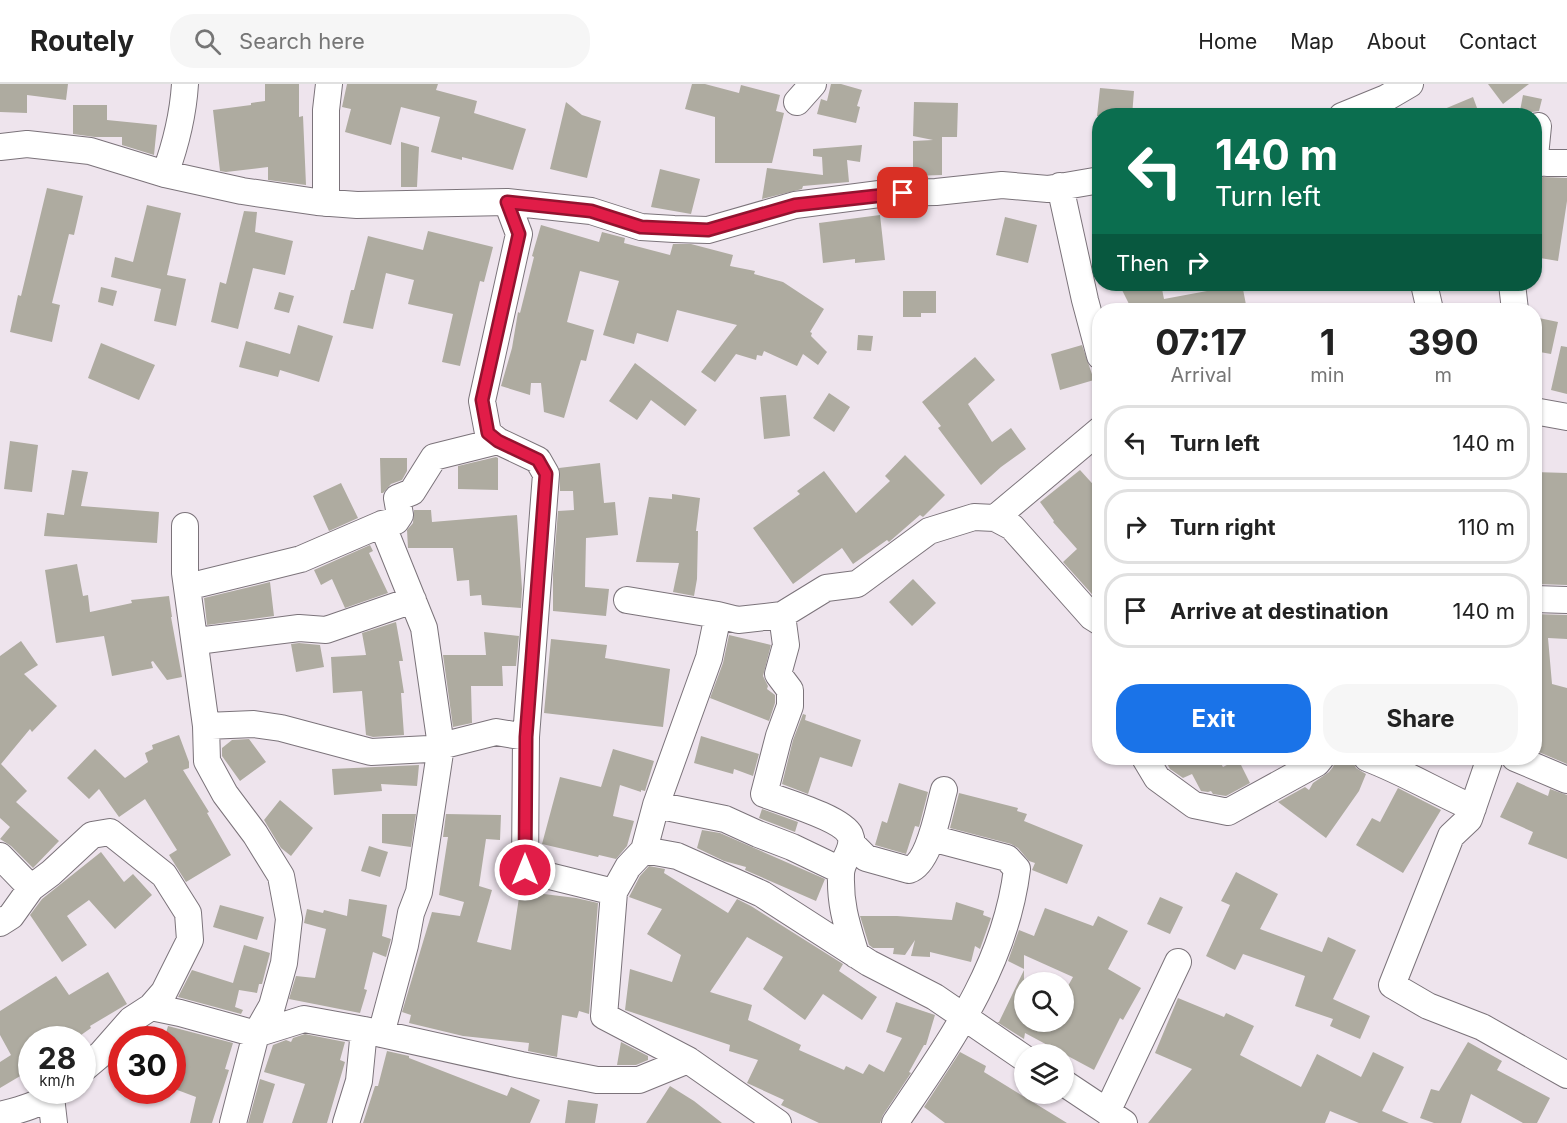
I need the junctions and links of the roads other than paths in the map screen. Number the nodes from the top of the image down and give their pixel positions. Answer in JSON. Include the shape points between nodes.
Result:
{"nodes":[{"id":1,"x":185,"y":84,"type":"edge"},
{"id":2,"x":329,"y":84,"type":"edge"},
{"id":3,"x":1410,"y":84,"type":"edge"},
{"id":4,"x":1388,"y":107,"type":"edge"},
{"id":5,"x":0,"y":147,"type":"edge"},
{"id":6,"x":1542,"y":163,"type":"edge"},
{"id":7,"x":1567,"y":163,"type":"edge"},
{"id":8,"x":165,"y":174,"type":"junction"},
{"id":9,"x":1092,"y":181,"type":"edge"},
{"id":10,"x":1060,"y":186,"type":"junction"},
{"id":11,"x":507,"y":202,"type":"junction"},
{"id":12,"x":326,"y":203,"type":"junction"},
{"id":13,"x":1092,"y":326,"type":"edge"},
{"id":14,"x":1542,"y":412,"type":"edge"},
{"id":15,"x":1567,"y":417,"type":"edge"},
{"id":16,"x":1092,"y":437,"type":"edge"},
{"id":17,"x":498,"y":441,"type":"junction"},
{"id":18,"x":995,"y":518,"type":"junction"},
{"id":19,"x":382,"y":524,"type":"junction"},
{"id":20,"x":185,"y":526,"type":"dead end"},
{"id":21,"x":187,"y":587,"type":"junction"},
{"id":22,"x":1542,"y":599,"type":"edge"},
{"id":23,"x":413,"y":600,"type":"junction"},
{"id":24,"x":627,"y":600,"type":"dead end"},
{"id":25,"x":1567,"y":600,"type":"edge"},
{"id":26,"x":718,"y":615,"type":"junction"},
{"id":27,"x":782,"y":615,"type":"junction"},
{"id":28,"x":1092,"y":616,"type":"edge"},
{"id":29,"x":194,"y":638,"type":"junction"},
{"id":30,"x":206,"y":726,"type":"junction"},
{"id":31,"x":526,"y":737,"type":"junction"},
{"id":32,"x":441,"y":746,"type":"junction"},
{"id":33,"x":1149,"y":765,"type":"edge"},
{"id":34,"x":1308,"y":765,"type":"edge"},
{"id":35,"x":1385,"y":765,"type":"edge"},
{"id":36,"x":1488,"y":765,"type":"edge"},
{"id":37,"x":1532,"y":765,"type":"edge"},
{"id":38,"x":1567,"y":780,"type":"edge"},
{"id":39,"x":944,"y":790,"type":"dead end"},
{"id":40,"x":657,"y":805,"type":"junction"},
{"id":41,"x":1473,"y":808,"type":"junction"},
{"id":42,"x":931,"y":838,"type":"junction"},
{"id":43,"x":852,"y":844,"type":"junction"},
{"id":44,"x":644,"y":850,"type":"junction"},
{"id":45,"x":0,"y":856,"type":"edge"},
{"id":46,"x":840,"y":870,"type":"junction"},
{"id":47,"x":31,"y":888,"type":"junction"},
{"id":48,"x":614,"y":892,"type":"junction"},
{"id":49,"x":0,"y":923,"type":"edge"},
{"id":50,"x":856,"y":955,"type":"junction"},
{"id":51,"x":1178,"y":962,"type":"dead end"},
{"id":52,"x":151,"y":1007,"type":"junction"},
{"id":53,"x":964,"y":1017,"type":"junction"},
{"id":54,"x":372,"y":1032,"type":"junction"},
{"id":55,"x":256,"y":1034,"type":"junction"},
{"id":56,"x":1014,"y":1051,"type":"edge"},
{"id":57,"x":96,"y":1058,"type":"edge"},
{"id":58,"x":688,"y":1060,"type":"junction"},
{"id":59,"x":1567,"y":1075,"type":"edge"},
{"id":60,"x":1074,"y":1090,"type":"edge"},
{"id":61,"x":33,"y":1104,"type":"edge"},
{"id":62,"x":55,"y":1104,"type":"edge"},
{"id":63,"x":0,"y":1115,"type":"edge"},
{"id":64,"x":1115,"y":1118,"type":"edge"},
{"id":65,"x":54,"y":1123,"type":"edge"},
{"id":66,"x":233,"y":1123,"type":"edge"},
{"id":67,"x":346,"y":1123,"type":"edge"},
{"id":68,"x":778,"y":1123,"type":"edge"},
{"id":69,"x":895,"y":1123,"type":"edge"}],
"edges":[{"from":1,"to":8,"type":"street","via":[[177,144]]},
{"from":2,"to":12,"type":"street"},
{"from":3,"to":4,"type":"street"},
{"from":5,"to":8,"type":"street","via":[[27,144],[90,151]]},
{"from":6,"to":7,"type":"street"},
{"from":8,"to":12,"type":"street","via":[[242,191]]},
{"from":9,"to":10,"type":"street"},
{"from":10,"to":11,"type":"street","via":[[1048,189],[1002,185],[887,193],[795,205],[708,230],[641,227],[591,211]]},
{"from":10,"to":13,"type":"street"},
{"from":11,"to":12,"type":"street"},
{"from":11,"to":17,"type":"street","via":[[519,234],[482,400],[488,433]]},
{"from":14,"to":15,"type":"street"},
{"from":16,"to":18,"type":"street"},
{"from":17,"to":19,"type":"street","via":[[434,457],[412,492],[397,498],[400,514],[396,521]]},
{"from":17,"to":31,"type":"street","via":[[538,460],[546,474]]},
{"from":18,"to":27,"type":"street","via":[[974,517],[929,531],[857,584],[826,588]]},
{"from":18,"to":28,"type":"street","via":[[1012,527]]},
{"from":19,"to":21,"type":"street","via":[[301,560]]},
{"from":19,"to":23,"type":"street"},
{"from":20,"to":21,"type":"street"},
{"from":21,"to":29,"type":"street"},
{"from":22,"to":25,"type":"street"},
{"from":23,"to":29,"type":"street","via":[[326,630],[299,628],[205,640]]},
{"from":23,"to":32,"type":"street","via":[[424,628]]},
{"from":24,"to":26,"type":"street"},
{"from":26,"to":27,"type":"street","via":[[738,620]]},
{"from":26,"to":40,"type":"street","via":[[709,658]]},
{"from":27,"to":43,"type":"street","via":[[786,645],[778,674],[790,690],[790,706],[764,794],[839,822]]},
{"from":29,"to":30,"type":"street"},
{"from":30,"to":32,"type":"street","via":[[254,724],[281,728],[371,752]]},
{"from":30,"to":55,"type":"street","via":[[207,761],[281,876],[289,919],[284,963],[272,1006]]},
{"from":31,"to":32,"type":"street","via":[[496,732]]},
{"from":31,"to":48,"type":"street","via":[[525,870]]},
{"from":32,"to":54,"type":"street","via":[[419,892],[405,945]]},
{"from":33,"to":34,"type":"street","via":[[1157,778],[1194,805],[1228,812]]},
{"from":35,"to":41,"type":"street"},
{"from":36,"to":41,"type":"street"},
{"from":37,"to":38,"type":"street"},
{"from":39,"to":42,"type":"street"},
{"from":40,"to":44,"type":"street"},
{"from":40,"to":46,"type":"street","via":[[725,819]]},
{"from":41,"to":59,"type":"street","via":[[1469,819],[1451,836],[1392,985],[1428,1006],[1482,1027]]},
{"from":42,"to":43,"type":"street","via":[[921,861],[909,870],[866,858]]},
{"from":42,"to":53,"type":"street","via":[[1007,858],[1017,869],[999,948]]},
{"from":43,"to":46,"type":"street"},
{"from":44,"to":48,"type":"street","via":[[628,867]]},
{"from":44,"to":50,"type":"street","via":[[677,856],[762,894]]},
{"from":45,"to":47,"type":"street"},
{"from":46,"to":50,"type":"street","via":[[842,910]]},
{"from":47,"to":49,"type":"street","via":[[11,916]]},
{"from":47,"to":52,"type":"street","via":[[92,835],[110,831],[164,875],[188,914],[190,940],[164,992]]},
{"from":48,"to":58,"type":"street","via":[[604,1016]]},
{"from":50,"to":53,"type":"street","via":[[936,997]]},
{"from":51,"to":64,"type":"street"},
{"from":52,"to":55,"type":"street"},
{"from":52,"to":57,"type":"street","via":[[131,1020]]},
{"from":53,"to":56,"type":"street"},
{"from":53,"to":69,"type":"street"},
{"from":54,"to":55,"type":"street","via":[[304,1019]]},
{"from":54,"to":58,"type":"street","via":[[597,1080],[639,1080]]},
{"from":54,"to":67,"type":"street"},
{"from":55,"to":66,"type":"street"},
{"from":58,"to":68,"type":"street"},
{"from":60,"to":64,"type":"street"},
{"from":61,"to":63,"type":"street"},
{"from":62,"to":65,"type":"street"}]}
